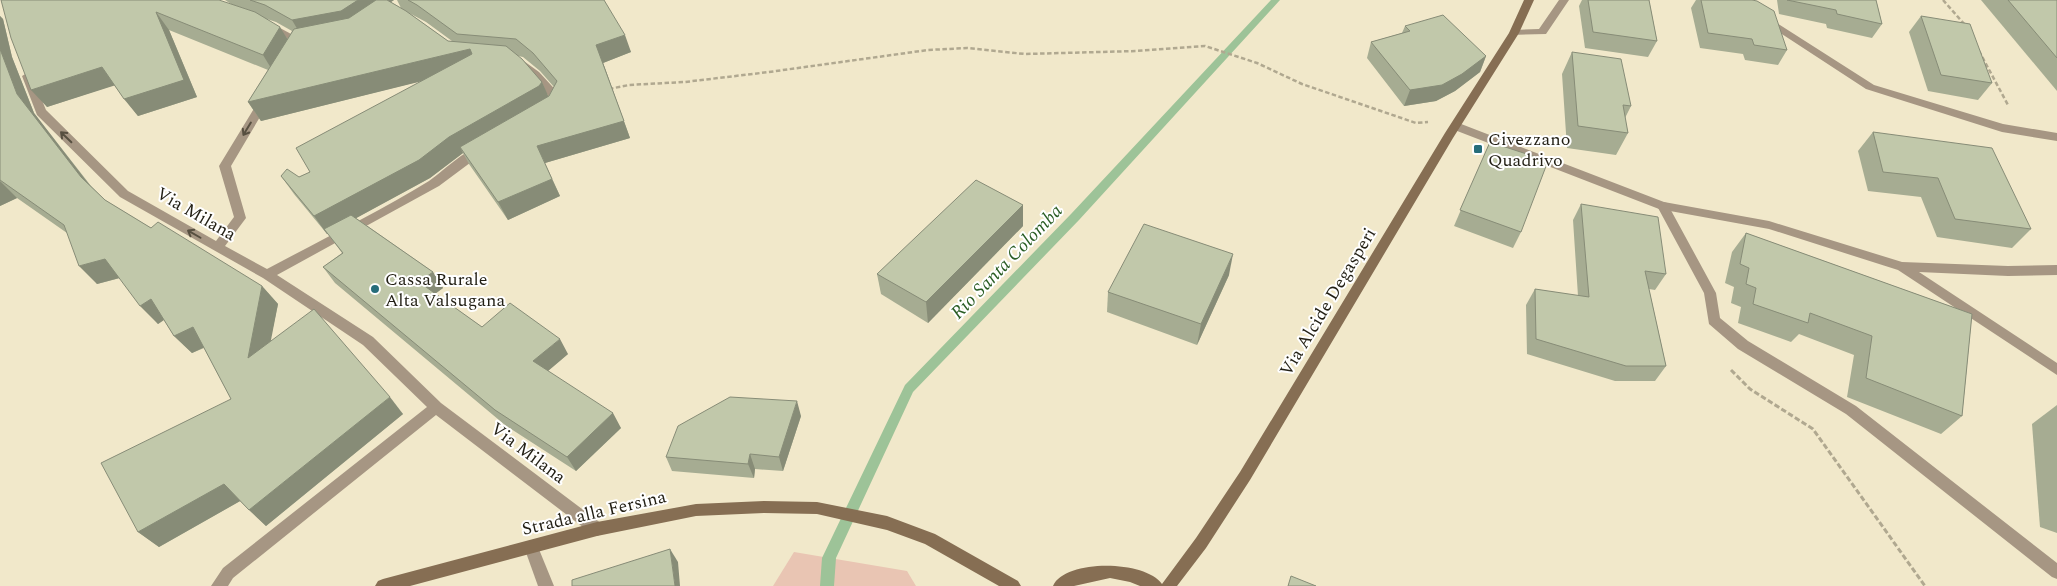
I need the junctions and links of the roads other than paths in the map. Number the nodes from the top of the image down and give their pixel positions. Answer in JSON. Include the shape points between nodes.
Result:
{"nodes":[{"id":1,"x":1529,"y":0,"type":"edge"},
{"id":2,"x":1564,"y":0,"type":"edge"},
{"id":3,"x":1759,"y":15,"type":"edge"},
{"id":4,"x":256,"y":21,"type":"edge"},
{"id":5,"x":1514,"y":33,"type":"junction"},
{"id":6,"x":301,"y":45,"type":"edge"},
{"id":7,"x":508,"y":59,"type":"edge"},
{"id":8,"x":22,"y":64,"type":"edge"},
{"id":9,"x":270,"y":92,"type":"edge"},
{"id":10,"x":544,"y":114,"type":"edge"},
{"id":11,"x":1456,"y":126,"type":"junction"},
{"id":12,"x":2057,"y":137,"type":"edge"},
{"id":13,"x":488,"y":146,"type":"edge"},
{"id":14,"x":1663,"y":206,"type":"junction"},
{"id":15,"x":217,"y":248,"type":"junction"},
{"id":16,"x":1902,"y":267,"type":"junction"},
{"id":17,"x":2057,"y":270,"type":"edge"},
{"id":18,"x":267,"y":275,"type":"junction"},
{"id":19,"x":2057,"y":370,"type":"edge"},
{"id":20,"x":436,"y":407,"type":"junction"},
{"id":21,"x":597,"y":529,"type":"junction"},
{"id":22,"x":531,"y":547,"type":"junction"},
{"id":23,"x":2057,"y":572,"type":"edge"},
{"id":24,"x":219,"y":586,"type":"edge"},
{"id":25,"x":383,"y":586,"type":"edge"},
{"id":26,"x":546,"y":586,"type":"edge"},
{"id":27,"x":1013,"y":586,"type":"edge"},
{"id":28,"x":1061,"y":586,"type":"edge"},
{"id":29,"x":1155,"y":586,"type":"edge"},
{"id":30,"x":1168,"y":586,"type":"edge"}],
"edges":[{"from":1,"to":5,"type":"street","name":"Via Alcide Degasperi"},
{"from":2,"to":5,"type":"street","via":[[1542,32]]},
{"from":3,"to":12,"type":"street","via":[[1870,87],[2002,128]]},
{"from":4,"to":6,"type":"street","via":[[271,26]]},
{"from":5,"to":11,"type":"street","name":"Via Alcide Degasperi"},
{"from":7,"to":10,"type":"street","via":[[518,60],[558,100]]},
{"from":15,"to":8,"type":"street","name":"Via Milana","one_way":true,"via":[[124,194],[41,112]]},
{"from":9,"to":15,"type":"street","one_way":true,"via":[[225,166],[240,218]]},
{"from":11,"to":14,"type":"street"},
{"from":11,"to":30,"type":"street","name":"Via Alcide Degasperi","via":[[1245,476],[1202,543]]},
{"from":13,"to":18,"type":"street","via":[[435,183]]},
{"from":14,"to":16,"type":"street","via":[[1769,225]]},
{"from":14,"to":23,"type":"street","via":[[1710,293],[1714,320],[1743,345],[1851,410]]},
{"from":15,"to":18,"type":"street","name":"Via Milana"},
{"from":16,"to":17,"type":"street"},
{"from":16,"to":19,"type":"street"},
{"from":18,"to":20,"type":"street","name":"Via Milana","via":[[368,341]]},
{"from":20,"to":21,"type":"street","name":"Via Milana"},
{"from":20,"to":24,"type":"street","via":[[228,572]]},
{"from":21,"to":22,"type":"street","name":"Strada alla Fersina"},
{"from":21,"to":27,"type":"street","name":"Strada alla Fersina","via":[[696,510],[817,508],[887,523],[930,539]]},
{"from":22,"to":25,"type":"street","name":"Strada alla Fersina"},
{"from":22,"to":26,"type":"street"},
{"from":28,"to":29,"type":"street","via":[[1098,571],[1133,574]]}]}
